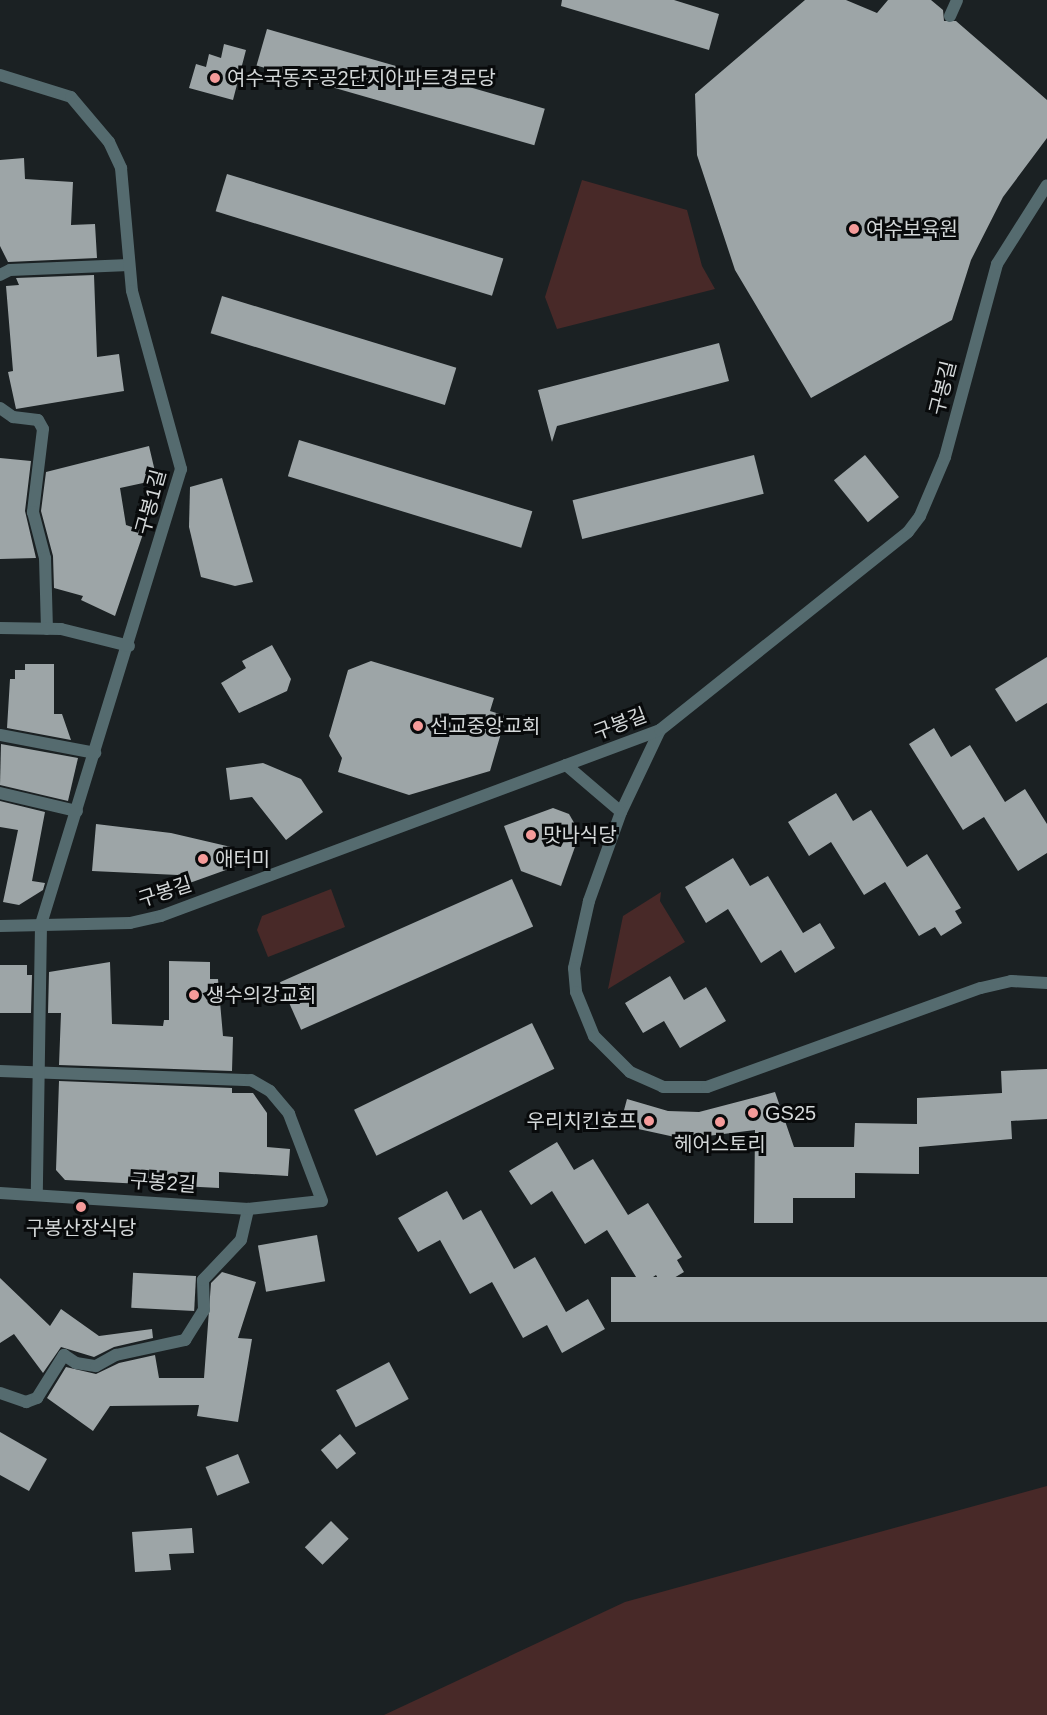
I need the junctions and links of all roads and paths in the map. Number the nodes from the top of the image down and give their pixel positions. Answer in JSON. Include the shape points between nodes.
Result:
{"nodes":[{"id":1,"x":957,"y":0,"type":"edge"},
{"id":2,"x":950,"y":16,"type":"dead end"},
{"id":3,"x":0,"y":75,"type":"edge"},
{"id":4,"x":1047,"y":185,"type":"edge"},
{"id":5,"x":129,"y":265,"type":"junction"},
{"id":6,"x":0,"y":275,"type":"edge"},
{"id":7,"x":0,"y":408,"type":"edge"},
{"id":8,"x":0,"y":628,"type":"edge"},
{"id":9,"x":46,"y":629,"type":"junction"},
{"id":10,"x":129,"y":646,"type":"junction"},
{"id":11,"x":660,"y":730,"type":"junction"},
{"id":12,"x":0,"y":735,"type":"edge"},
{"id":13,"x":95,"y":753,"type":"junction"},
{"id":14,"x":566,"y":765,"type":"junction"},
{"id":15,"x":0,"y":793,"type":"edge"},
{"id":16,"x":77,"y":811,"type":"junction"},
{"id":17,"x":621,"y":812,"type":"junction"},
{"id":18,"x":41,"y":925,"type":"junction"},
{"id":19,"x":0,"y":926,"type":"edge"},
{"id":20,"x":1047,"y":983,"type":"edge"},
{"id":21,"x":0,"y":1071,"type":"edge"},
{"id":22,"x":39,"y":1073,"type":"junction"},
{"id":23,"x":0,"y":1193,"type":"edge"},
{"id":24,"x":37,"y":1193,"type":"junction"},
{"id":25,"x":248,"y":1209,"type":"junction"},
{"id":26,"x":0,"y":1394,"type":"edge"}],
"edges":[{"from":1,"to":2,"type":"street"},
{"from":3,"to":5,"type":"street","name":"구봉1길","via":[[71,97],[109,141],[121,168]]},
{"from":4,"to":11,"type":"street","name":"구봉길","via":[[997,264],[945,457],[920,516],[908,532]]},
{"from":5,"to":6,"type":"street","via":[[8,270]]},
{"from":5,"to":10,"type":"street","name":"구봉1길","via":[[132,291],[181,470]]},
{"from":7,"to":9,"type":"street","via":[[13,417],[38,420],[43,429],[33,512],[45,558]]},
{"from":8,"to":9,"type":"street"},
{"from":9,"to":10,"type":"street"},
{"from":10,"to":13,"type":"street","name":"구봉1길"},
{"from":11,"to":14,"type":"street","name":"구봉길"},
{"from":11,"to":17,"type":"street"},
{"from":12,"to":13,"type":"street"},
{"from":13,"to":16,"type":"street","name":"구봉1길"},
{"from":14,"to":17,"type":"street"},
{"from":14,"to":18,"type":"street","name":"구봉길","via":[[160,916],[130,923]]},
{"from":15,"to":16,"type":"street"},
{"from":16,"to":18,"type":"street","name":"구봉1길"},
{"from":17,"to":20,"type":"street","via":[[578,941],[576,992],[594,1036],[610,1056],[655,1084],[675,1089],[707,1087],[981,988],[1011,981]]},
{"from":18,"to":19,"type":"street","name":"구봉길"},
{"from":18,"to":22,"type":"street","name":"구봉1길"},
{"from":21,"to":22,"type":"street"},
{"from":22,"to":24,"type":"street","name":"구봉1길"},
{"from":22,"to":25,"type":"street","name":"구봉2길","via":[[251,1080],[270,1091],[289,1114],[322,1201]]},
{"from":23,"to":24,"type":"street","name":"구봉2길"},
{"from":24,"to":25,"type":"street","name":"구봉2길"},
{"from":25,"to":26,"type":"street","via":[[242,1240],[203,1280],[204,1310],[185,1340],[116,1355],[91,1367],[64,1355],[37,1398],[26,1402]]}]}
